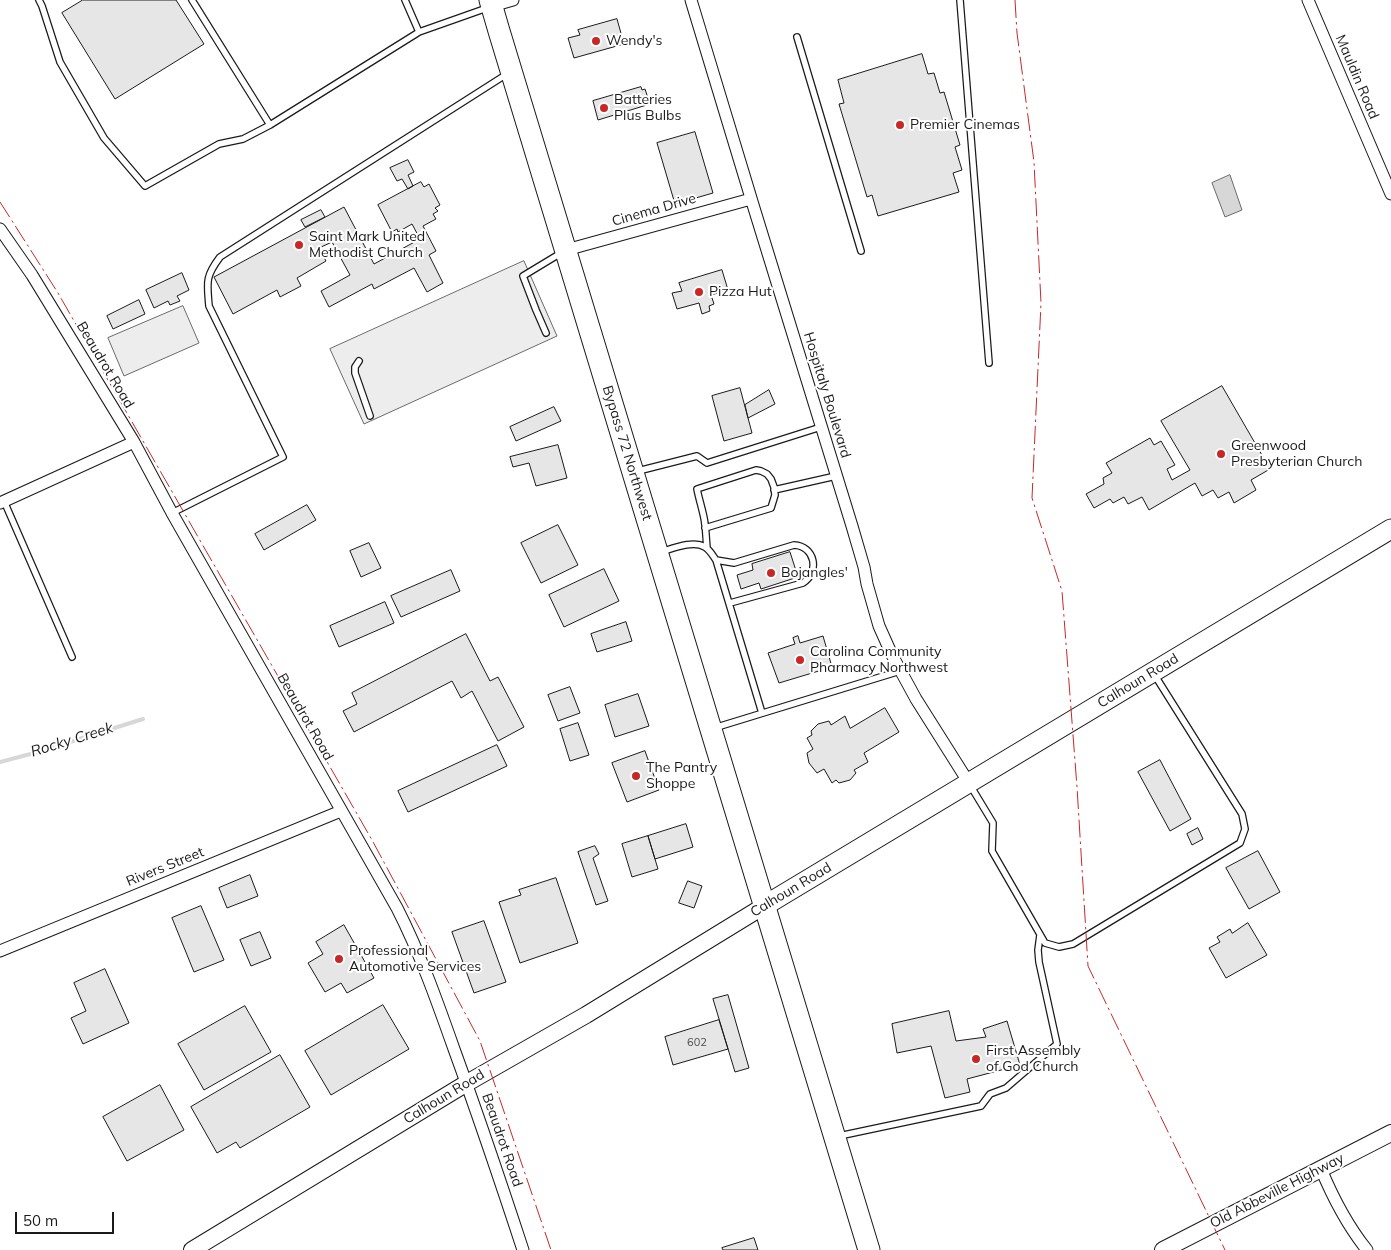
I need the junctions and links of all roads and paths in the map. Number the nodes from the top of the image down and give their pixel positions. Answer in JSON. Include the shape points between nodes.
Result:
{"nodes":[{"id":1,"x":39,"y":0,"type":"edge"},
{"id":2,"x":192,"y":0,"type":"edge"},
{"id":3,"x":405,"y":0,"type":"edge"},
{"id":4,"x":513,"y":0,"type":"edge"},
{"id":5,"x":691,"y":0,"type":"edge"},
{"id":6,"x":960,"y":0,"type":"edge"},
{"id":7,"x":1308,"y":0,"type":"edge"},
{"id":8,"x":491,"y":3,"type":"edge"},
{"id":9,"x":418,"y":32,"type":"junction"},
{"id":10,"x":797,"y":37,"type":"dead end"},
{"id":11,"x":511,"y":71,"type":"junction"},
{"id":12,"x":270,"y":125,"type":"junction"},
{"id":13,"x":1391,"y":194,"type":"edge"},
{"id":14,"x":751,"y":198,"type":"junction"},
{"id":15,"x":0,"y":229,"type":"edge"},
{"id":16,"x":566,"y":250,"type":"junction"},
{"id":17,"x":861,"y":251,"type":"dead end"},
{"id":18,"x":546,"y":333,"type":"dead end"},
{"id":19,"x":359,"y":361,"type":"dead end"},
{"id":20,"x":989,"y":363,"type":"dead end"},
{"id":21,"x":370,"y":416,"type":"dead end"},
{"id":22,"x":821,"y":427,"type":"junction"},
{"id":23,"x":134,"y":442,"type":"junction"},
{"id":24,"x":633,"y":472,"type":"junction"},
{"id":25,"x":836,"y":476,"type":"junction"},
{"id":26,"x":774,"y":490,"type":"junction"},
{"id":27,"x":2,"y":502,"type":"edge"},
{"id":28,"x":172,"y":513,"type":"junction"},
{"id":29,"x":705,"y":528,"type":"junction"},
{"id":30,"x":1391,"y":529,"type":"edge"},
{"id":31,"x":707,"y":548,"type":"junction"},
{"id":32,"x":658,"y":553,"type":"junction"},
{"id":33,"x":716,"y":560,"type":"junction"},
{"id":34,"x":730,"y":603,"type":"junction"},
{"id":35,"x":72,"y":657,"type":"dead end"},
{"id":36,"x":900,"y":671,"type":"junction"},
{"id":37,"x":1153,"y":672,"type":"junction"},
{"id":38,"x":762,"y":713,"type":"junction"},
{"id":39,"x":710,"y":728,"type":"junction"},
{"id":40,"x":969,"y":783,"type":"junction"},
{"id":41,"x":341,"y":811,"type":"junction"},
{"id":42,"x":764,"y":906,"type":"junction"},
{"id":43,"x":1040,"y":935,"type":"junction"},
{"id":44,"x":0,"y":951,"type":"edge"},
{"id":45,"x":467,"y":1083,"type":"junction"},
{"id":46,"x":1391,"y":1133,"type":"edge"},
{"id":47,"x":835,"y":1137,"type":"junction"},
{"id":48,"x":1322,"y":1169,"type":"junction"},
{"id":49,"x":192,"y":1250,"type":"edge"},
{"id":50,"x":523,"y":1250,"type":"edge"},
{"id":51,"x":869,"y":1250,"type":"edge"},
{"id":52,"x":1163,"y":1250,"type":"edge"},
{"id":53,"x":1367,"y":1250,"type":"edge"}],
"edges":[{"from":1,"to":12,"type":"lane","via":[[60,62],[104,138],[145,186],[219,144],[243,139]]},
{"from":2,"to":12,"type":"lane"},
{"from":3,"to":9,"type":"lane"},
{"from":4,"to":8,"type":"street"},
{"from":5,"to":14,"type":"street","name":"Hospitaly Boulevard"},
{"from":6,"to":20,"type":"lane"},
{"from":7,"to":13,"type":"street","name":"Mauldin Road"},
{"from":8,"to":9,"type":"lane"},
{"from":8,"to":11,"type":"highway","name":"Bypass 72 Northwest"},
{"from":9,"to":12,"type":"lane"},
{"from":10,"to":17,"type":"lane"},
{"from":11,"to":16,"type":"highway","name":"Bypass 72 Northwest"},
{"from":11,"to":28,"type":"lane","via":[[220,257],[210,270],[208,306],[283,457]]},
{"from":14,"to":16,"type":"street","name":"Cinema Drive"},
{"from":14,"to":22,"type":"street","name":"Hospitaly Boulevard"},
{"from":15,"to":23,"type":"street","name":"Beaudrot Road","via":[[32,274]]},
{"from":16,"to":18,"type":"lane","via":[[523,276]]},
{"from":16,"to":24,"type":"highway","name":"Bypass 72 Northwest"},
{"from":19,"to":21,"type":"lane","via":[[355,370]]},
{"from":22,"to":24,"type":"lane","via":[[707,463],[697,456]]},
{"from":22,"to":25,"type":"street","name":"Hospitaly Boulevard"},
{"from":23,"to":27,"type":"street"},
{"from":23,"to":28,"type":"street","name":"Beaudrot Road"},
{"from":24,"to":32,"type":"highway","name":"Bypass 72 Northwest"},
{"from":25,"to":26,"type":"lane"},
{"from":25,"to":36,"type":"street","name":"Hospitaly Boulevard","via":[[879,626]]},
{"from":26,"to":29,"type":"lane","via":[[771,508]]},
{"from":26,"to":29,"type":"lane","via":[[767,474],[756,470],[697,489]]},
{"from":27,"to":35,"type":"lane"},
{"from":28,"to":41,"type":"street","name":"Beaudrot Road"},
{"from":29,"to":31,"type":"lane"},
{"from":30,"to":37,"type":"main road","name":"Calhoun Road"},
{"from":31,"to":32,"type":"lane","via":[[698,544]]},
{"from":31,"to":33,"type":"lane"},
{"from":32,"to":39,"type":"highway","name":"Bypass 72 Northwest"},
{"from":33,"to":34,"type":"lane"},
{"from":33,"to":34,"type":"lane","via":[[734,563],[801,545],[813,562],[812,575],[803,583]]},
{"from":34,"to":38,"type":"lane"},
{"from":36,"to":38,"type":"lane"},
{"from":36,"to":40,"type":"street","name":"Hospitaly Boulevard"},
{"from":37,"to":40,"type":"main road","name":"Calhoun Road"},
{"from":37,"to":43,"type":"lane","via":[[1242,814],[1245,830],[1240,843],[1073,944],[1059,947],[1045,942]]},
{"from":38,"to":39,"type":"lane"},
{"from":39,"to":42,"type":"highway","name":"Bypass 72 Northwest"},
{"from":40,"to":42,"type":"main road","name":"Calhoun Road"},
{"from":40,"to":43,"type":"lane","via":[[993,823],[992,851]]},
{"from":41,"to":44,"type":"street","name":"Rivers Street"},
{"from":41,"to":45,"type":"street","name":"Beaudrot Road","via":[[413,940]]},
{"from":42,"to":45,"type":"main road","name":"Calhoun Road","via":[[586,1015]]},
{"from":42,"to":47,"type":"highway","name":"Bypass 72 Northwest"},
{"from":43,"to":47,"type":"lane","via":[[1039,962],[1057,1044],[1006,1088],[990,1094],[982,1106]]},
{"from":45,"to":49,"type":"main road","name":"Calhoun Road"},
{"from":45,"to":50,"type":"street","name":"Beaudrot Road"},
{"from":46,"to":48,"type":"main road","name":"Old Abbeville Highway"},
{"from":47,"to":51,"type":"highway","name":"Bypass 72 Northwest"},
{"from":48,"to":52,"type":"main road","name":"Old Abbeville Highway"},
{"from":48,"to":53,"type":"street","via":[[1344,1217]]}]}
